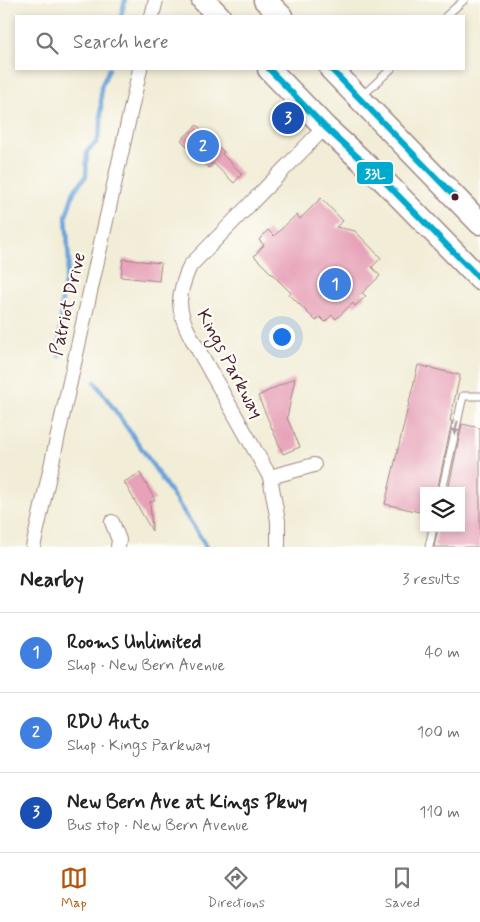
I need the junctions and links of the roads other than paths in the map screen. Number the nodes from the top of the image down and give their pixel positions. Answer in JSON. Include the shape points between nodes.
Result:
{"nodes":[{"id":1,"x":156,"y":0,"type":"edge"},
{"id":2,"x":203,"y":0,"type":"edge"},
{"id":3,"x":266,"y":0,"type":"edge"},
{"id":4,"x":464,"y":0,"type":"edge"},
{"id":5,"x":152,"y":15,"type":"edge"},
{"id":6,"x":217,"y":15,"type":"edge"},
{"id":7,"x":280,"y":15,"type":"edge"},
{"id":8,"x":447,"y":15,"type":"edge"},
{"id":9,"x":140,"y":70,"type":"edge"},
{"id":10,"x":270,"y":70,"type":"edge"},
{"id":11,"x":332,"y":70,"type":"edge"},
{"id":12,"x":390,"y":70,"type":"edge"},
{"id":13,"x":359,"y":99,"type":"junction"},
{"id":14,"x":325,"y":127,"type":"junction"},
{"id":15,"x":480,"y":223,"type":"edge"},
{"id":16,"x":480,"y":279,"type":"edge"},
{"id":17,"x":480,"y":396,"type":"edge"},
{"id":18,"x":314,"y":465,"type":"dead end"},
{"id":19,"x":270,"y":477,"type":"junction"},
{"id":20,"x":443,"y":487,"type":"edge"},
{"id":21,"x":112,"y":522,"type":"dead end"},
{"id":22,"x":432,"y":532,"type":"edge"},
{"id":23,"x":32,"y":547,"type":"edge"},
{"id":24,"x":118,"y":547,"type":"edge"},
{"id":25,"x":278,"y":547,"type":"edge"},
{"id":26,"x":429,"y":547,"type":"edge"}],
"edges":[{"from":1,"to":5,"type":"street"},
{"from":2,"to":6,"type":"main road"},
{"from":3,"to":7,"type":"main road"},
{"from":4,"to":8,"type":"lane"},
{"from":9,"to":23,"type":"street","name":"Patriot Drive"},
{"from":10,"to":14,"type":"main road"},
{"from":11,"to":13,"type":"main road"},
{"from":12,"to":13,"type":"lane"},
{"from":13,"to":15,"type":"main road"},
{"from":14,"to":16,"type":"main road","via":[[386,183]]},
{"from":14,"to":19,"type":"street","name":"Kings Parkway","via":[[190,266],[182,283],[179,302],[182,320]]},
{"from":17,"to":20,"type":"lane","one_way":true,"via":[[464,396]]},
{"from":18,"to":19,"type":"street"},
{"from":19,"to":25,"type":"street","name":"Kings Parkway","via":[[278,521]]},
{"from":21,"to":24,"type":"street","via":[[119,540]]},
{"from":22,"to":26,"type":"lane"}]}
